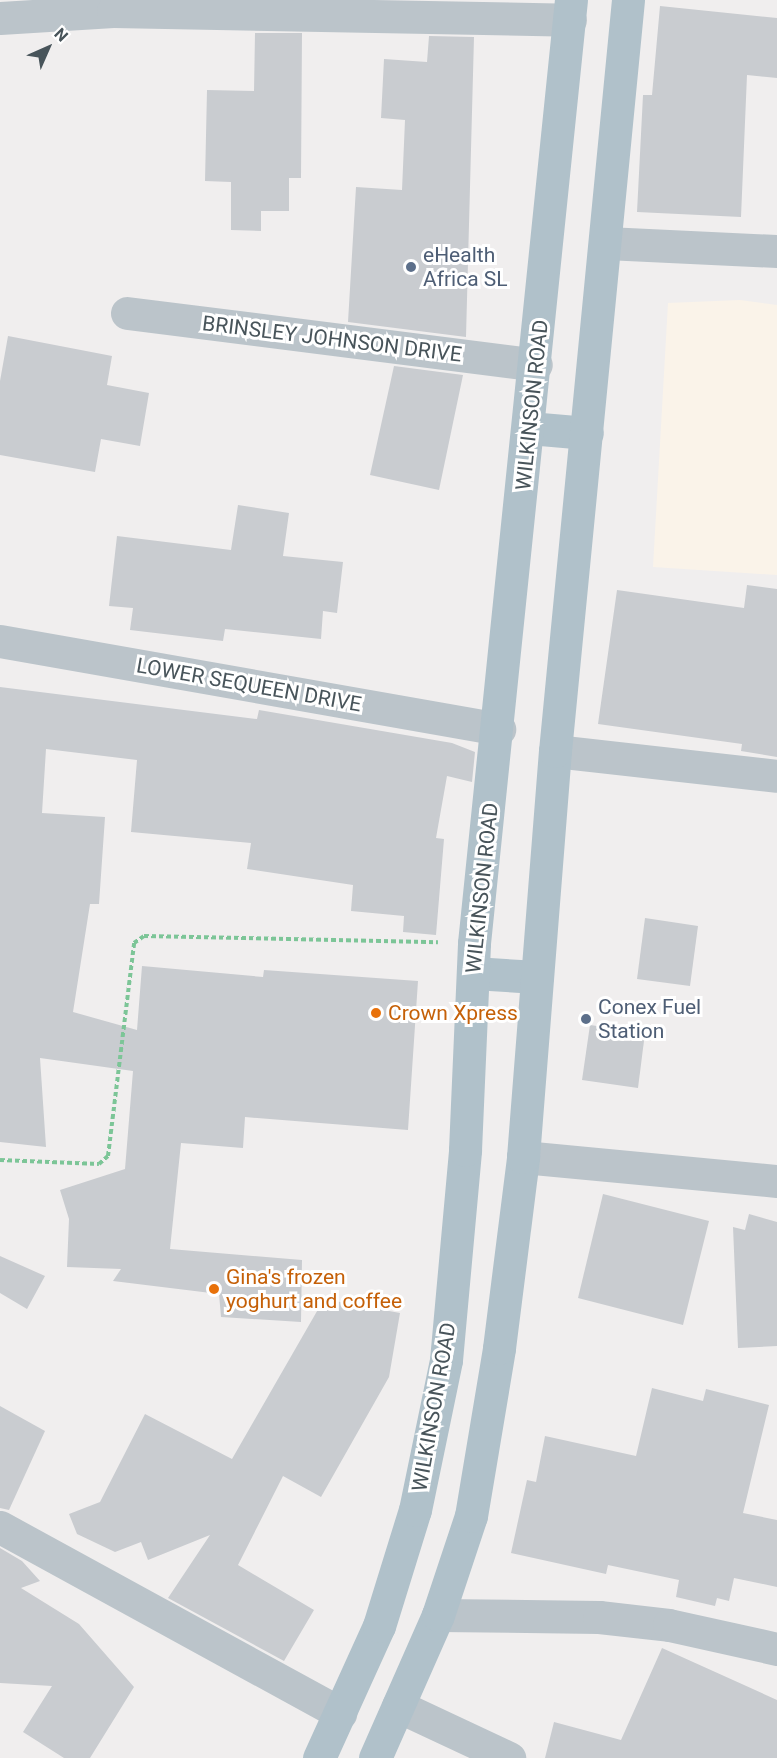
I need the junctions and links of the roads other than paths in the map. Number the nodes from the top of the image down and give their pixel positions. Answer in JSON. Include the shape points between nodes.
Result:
{"nodes":[{"id":1,"x":628,"y":0,"type":"edge"},
{"id":2,"x":571,"y":10,"type":"edge"},
{"id":3,"x":0,"y":18,"type":"edge"},
{"id":4,"x":606,"y":243,"type":"junction"},
{"id":5,"x":777,"y":251,"type":"edge"},
{"id":6,"x":127,"y":313,"type":"dead end"},
{"id":7,"x":536,"y":365,"type":"junction"},
{"id":8,"x":530,"y":428,"type":"junction"},
{"id":9,"x":587,"y":433,"type":"junction"},
{"id":10,"x":0,"y":641,"type":"edge"},
{"id":11,"x":499,"y":729,"type":"junction"},
{"id":12,"x":555,"y":751,"type":"junction"},
{"id":13,"x":777,"y":776,"type":"edge"},
{"id":14,"x":473,"y":958,"type":"junction"},
{"id":15,"x":537,"y":977,"type":"junction"},
{"id":16,"x":523,"y":1157,"type":"junction"},
{"id":17,"x":777,"y":1181,"type":"edge"},
{"id":18,"x":0,"y":1527,"type":"edge"},
{"id":19,"x":438,"y":1615,"type":"junction"},
{"id":20,"x":777,"y":1649,"type":"edge"},
{"id":21,"x":398,"y":1706,"type":"junction"},
{"id":22,"x":340,"y":1713,"type":"junction"},
{"id":23,"x":319,"y":1758,"type":"edge"},
{"id":24,"x":375,"y":1758,"type":"edge"},
{"id":25,"x":509,"y":1758,"type":"edge"}],
"edges":[{"from":1,"to":4,"type":"main road"},
{"from":2,"to":3,"type":"street","via":[[113,11]]},
{"from":2,"to":7,"type":"main road","name":"WILKINSON ROAD"},
{"from":4,"to":5,"type":"street"},
{"from":4,"to":9,"type":"main road"},
{"from":6,"to":7,"type":"street","name":"BRINSLEY JOHNSON DRIVE"},
{"from":7,"to":8,"type":"main road","name":"WILKINSON ROAD"},
{"from":8,"to":9,"type":"main road"},
{"from":8,"to":11,"type":"main road","name":"WILKINSON ROAD"},
{"from":9,"to":12,"type":"main road"},
{"from":10,"to":11,"type":"street","name":"LOWER SEQUEEN DRIVE"},
{"from":11,"to":14,"type":"main road","name":"WILKINSON ROAD"},
{"from":12,"to":13,"type":"street"},
{"from":12,"to":15,"type":"main road"},
{"from":14,"to":15,"type":"main road"},
{"from":14,"to":22,"type":"main road","name":"WILKINSON ROAD","via":[[465,1150],[446,1360],[415,1510],[379,1626]]},
{"from":15,"to":16,"type":"main road"},
{"from":16,"to":17,"type":"street"},
{"from":16,"to":19,"type":"main road","via":[[471,1516]]},
{"from":18,"to":22,"type":"street"},
{"from":19,"to":20,"type":"street","via":[[599,1617],[669,1625]]},
{"from":19,"to":21,"type":"main road"},
{"from":21,"to":24,"type":"main road"},
{"from":21,"to":25,"type":"street"},
{"from":22,"to":23,"type":"main road","name":"WILKINSON ROAD"}]}
